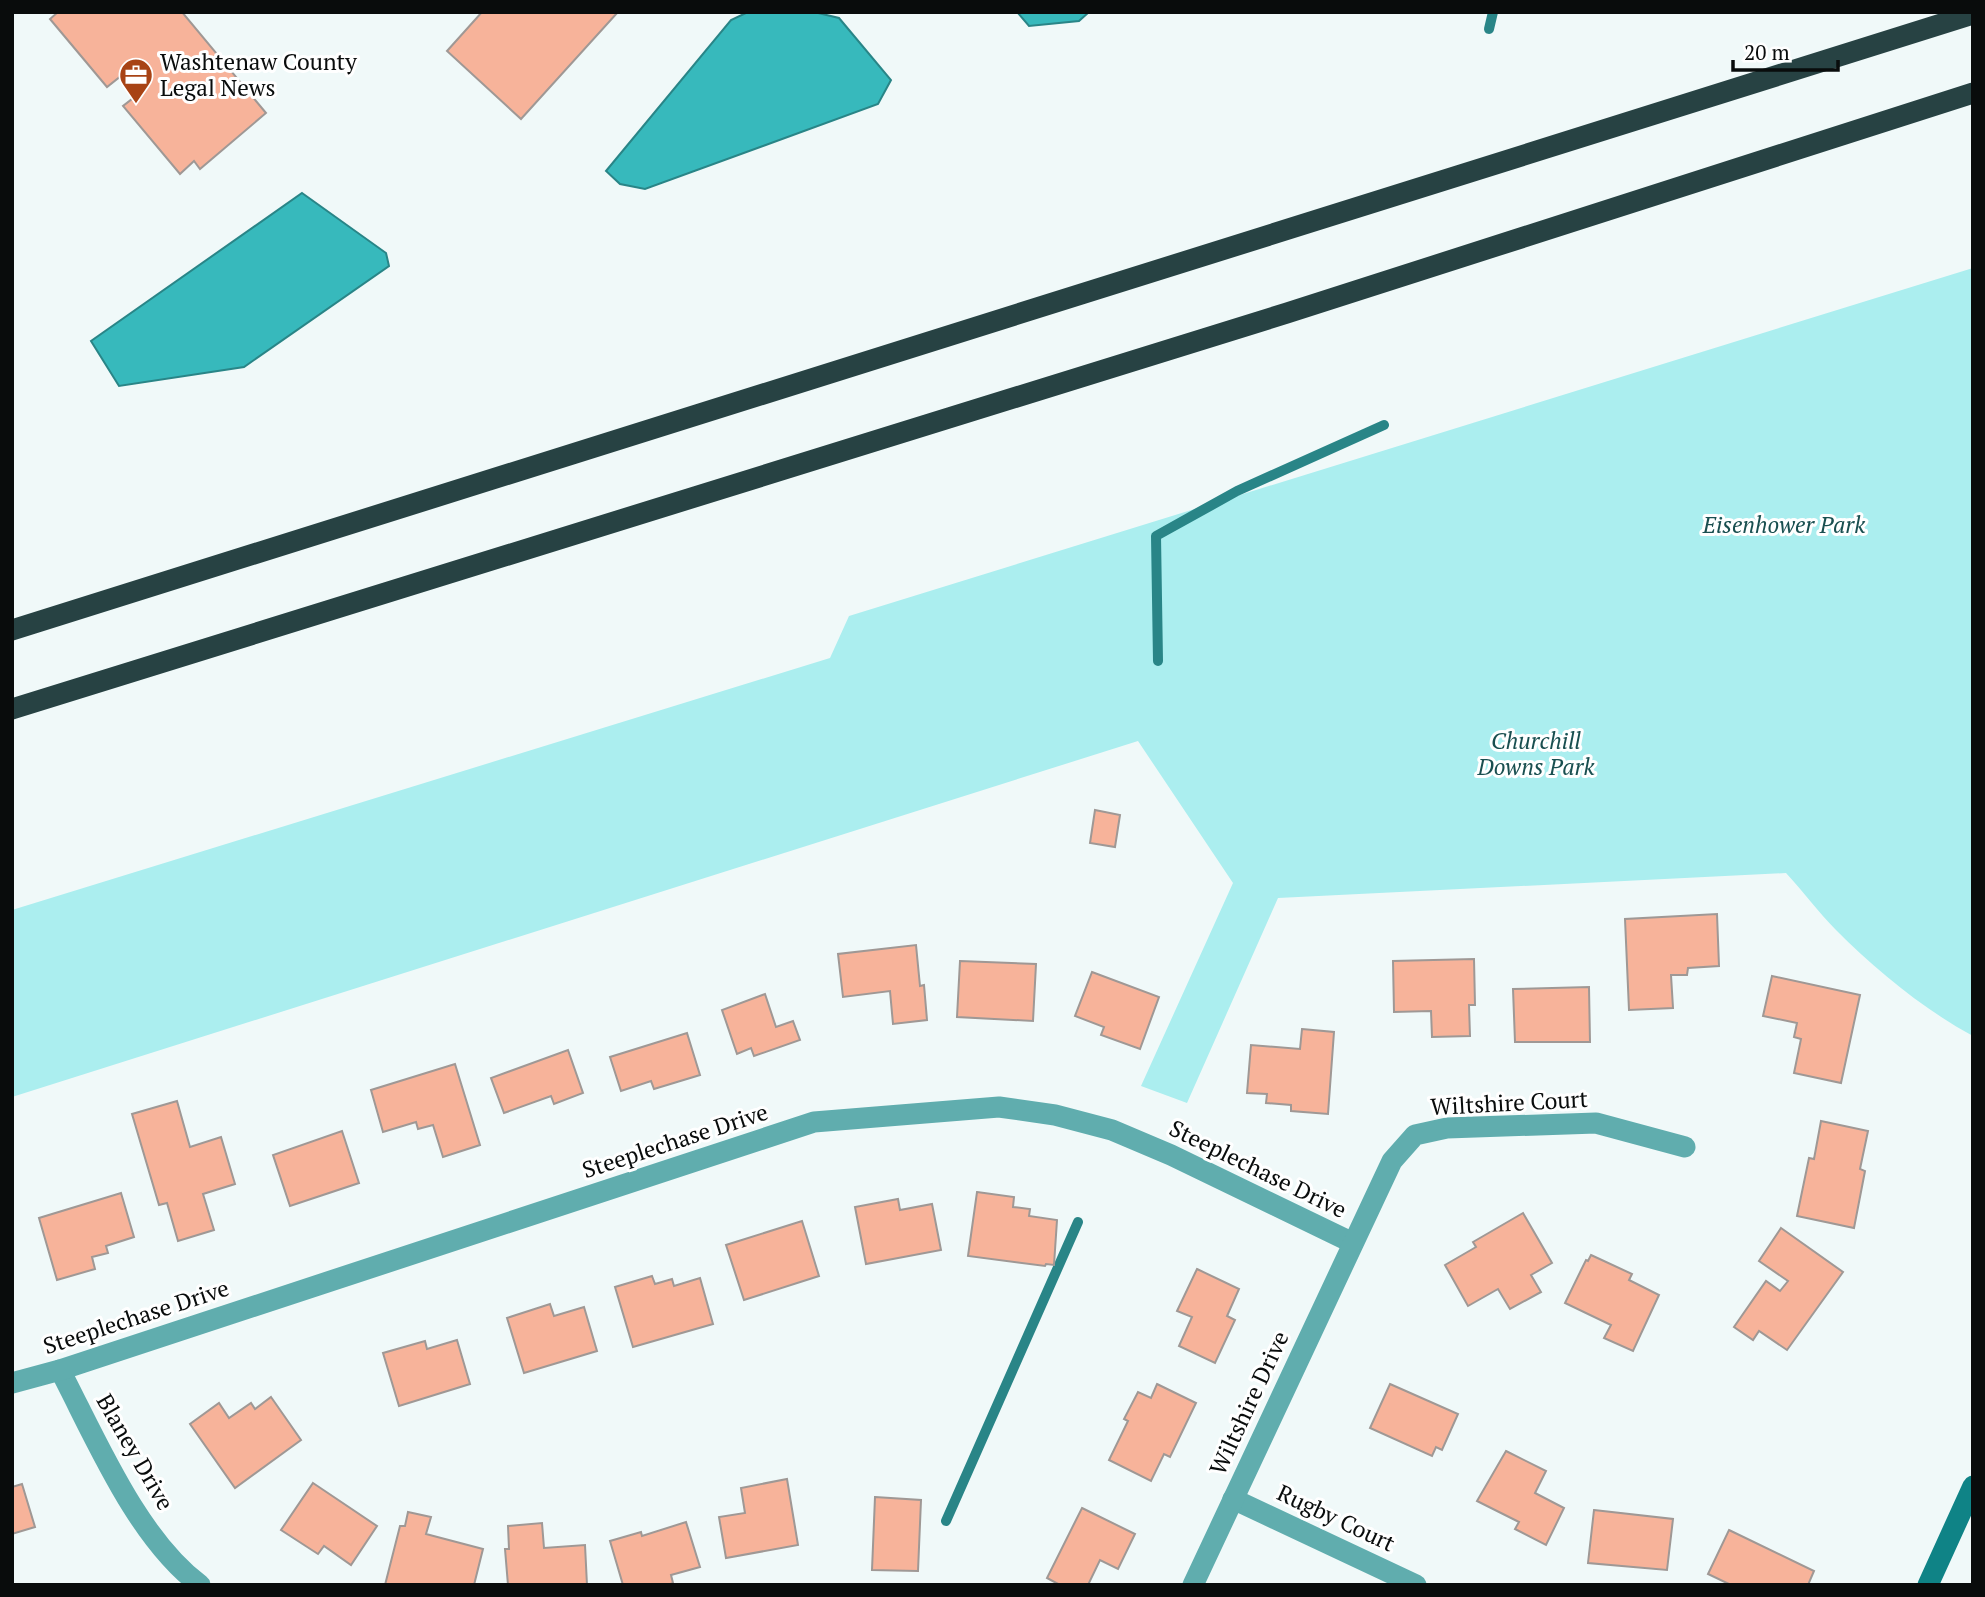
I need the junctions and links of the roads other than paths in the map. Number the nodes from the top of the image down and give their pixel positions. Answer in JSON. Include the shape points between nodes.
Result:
{"nodes":[{"id":1,"x":1973,"y":14,"type":"edge"},
{"id":2,"x":1973,"y":93,"type":"edge"},
{"id":3,"x":12,"y":630,"type":"edge"},
{"id":4,"x":12,"y":709,"type":"edge"},
{"id":5,"x":1685,"y":1147,"type":"dead end"},
{"id":6,"x":1353,"y":1243,"type":"junction"},
{"id":7,"x":60,"y":1370,"type":"junction"},
{"id":8,"x":12,"y":1383,"type":"edge"},
{"id":9,"x":1973,"y":1486,"type":"edge"},
{"id":10,"x":1233,"y":1499,"type":"junction"},
{"id":11,"x":200,"y":1585,"type":"edge"},
{"id":12,"x":1194,"y":1585,"type":"edge"},
{"id":13,"x":1416,"y":1585,"type":"edge"},
{"id":14,"x":1927,"y":1585,"type":"edge"}],
"edges":[{"from":1,"to":3,"type":"highway"},
{"from":2,"to":4,"type":"highway","via":[[1287,313]]},
{"from":5,"to":6,"type":"street","name":"Wiltshire Court","via":[[1596,1123],[1447,1128],[1415,1136],[1392,1161]]},
{"from":6,"to":7,"type":"street","name":"Steeplechase Drive","via":[[1147,1145],[1055,1115],[999,1107],[814,1122]]},
{"from":6,"to":10,"type":"street","name":"Wiltshire Drive"},
{"from":7,"to":8,"type":"street","name":"Steeplechase Drive"},
{"from":7,"to":11,"type":"street","name":"Blaney Drive","via":[[132,1507],[183,1572]]},
{"from":9,"to":14,"type":"main road"},
{"from":10,"to":12,"type":"street","name":"Wiltshire Drive"},
{"from":10,"to":13,"type":"street","name":"Rugby Court"}]}
